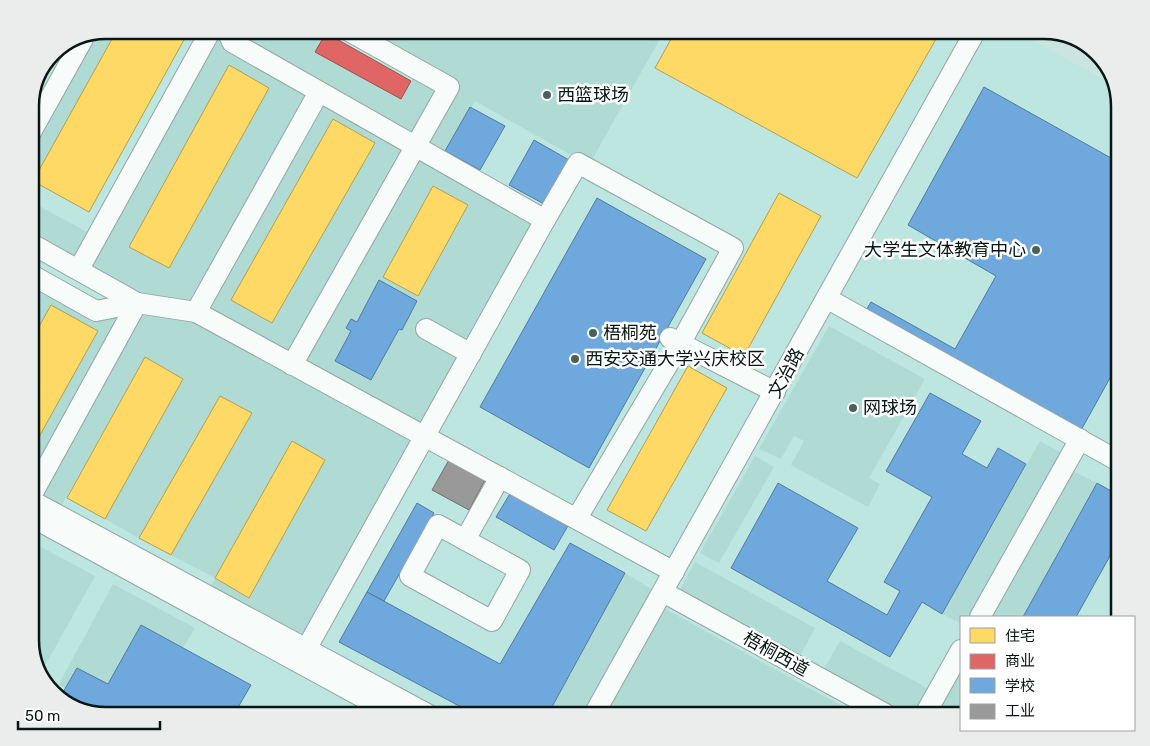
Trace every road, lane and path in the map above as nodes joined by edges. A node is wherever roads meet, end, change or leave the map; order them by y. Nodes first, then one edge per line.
1 (206, 39) edge
2 (231, 39) edge
3 (363, 39) edge
4 (971, 39) edge
5 (80, 44) edge
6 (319, 92) junction
7 (39, 118) edge
8 (415, 146) junction
9 (545, 220) junction
10 (39, 248) edge
11 (79, 269) junction
12 (39, 281) edge
13 (828, 299) junction
14 (137, 303) junction
15 (196, 312) junction
16 (426, 328) dead end
17 (674, 340) junction
18 (471, 354) junction
19 (292, 365) junction
20 (775, 392) junction
21 (426, 437) junction
22 (1080, 440) junction
23 (1111, 457) edge
24 (500, 477) junction
25 (39, 483) edge
26 (39, 504) edge
27 (577, 518) junction
28 (39, 521) edge
29 (465, 540) junction
30 (674, 572) junction
31 (663, 592) junction
32 (981, 616) edge
33 (960, 652) edge
34 (302, 655) junction
35 (383, 707) edge
36 (412, 707) edge
37 (598, 707) edge
38 (873, 707) edge
39 (929, 707) edge

1 - 11 street
2 - 6 street
3 - 8 street
4 - 13 street, 文治路
5 - 7 street
6 - 8 street
6 - 15 street
8 - 9 street
8 - 19 street
9 - 17 street
9 - 18 street
10 - 11 street
11 - 14 street
12 - 14 street
13 - 20 street, 文治路
13 - 22 street
14 - 15 street
14 - 25 street
15 - 19 street
16 - 18 street
17 - 20 street
17 - 27 street
18 - 21 street
19 - 21 street
20 - 30 street, 文治路
21 - 24 street
21 - 34 street
22 - 23 street
22 - 32 street
24 - 27 street
24 - 29 street
26 - 34 street
27 - 30 street
28 - 34 street
29 - 29 street
30 - 31 street, 文治路
31 - 37 street, 文治路
31 - 38 street, 梧桐西道
33 - 39 street
34 - 35 street
34 - 36 street

